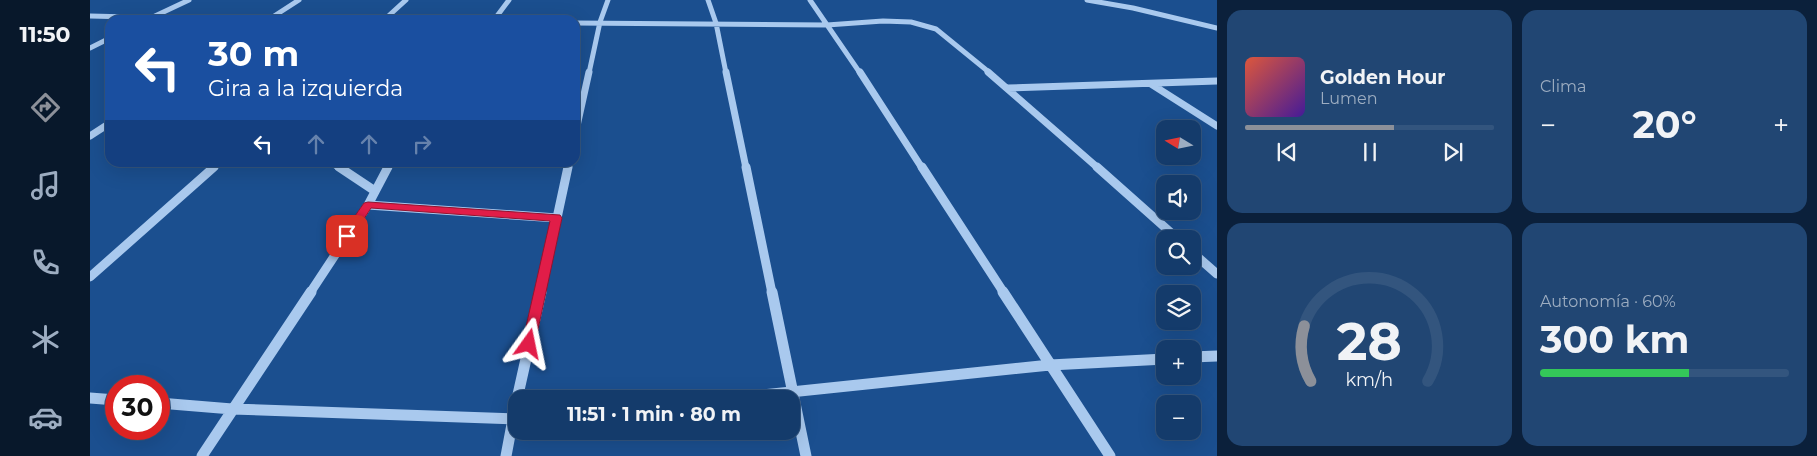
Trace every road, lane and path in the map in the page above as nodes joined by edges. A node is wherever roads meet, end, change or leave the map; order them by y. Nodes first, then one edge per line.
1 (189, 0) edge
2 (299, 0) edge
3 (406, 0) edge
4 (509, 0) edge
5 (608, 0) edge
6 (708, 0) edge
7 (810, 0) edge
8 (1087, 0) edge
9 (157, 15) edge
10 (276, 15) edge
11 (390, 15) edge
12 (498, 15) edge
13 (90, 16) edge
14 (105, 16) edge
15 (600, 22) junction
16 (580, 23) edge
17 (716, 23) junction
18 (828, 25) junction
19 (1217, 28) edge
20 (105, 40) edge
21 (90, 48) edge
22 (1217, 81) edge
23 (1151, 84) junction
24 (1008, 88) junction
25 (580, 112) edge
26 (105, 126) edge
27 (1217, 126) edge
28 (90, 129) edge
29 (100, 130) junction
30 (105, 130) edge
31 (90, 136) edge
32 (214, 167) edge
33 (339, 167) edge
34 (389, 167) edge
35 (568, 167) edge
36 (375, 191) junction
37 (368, 205) junction
38 (556, 218) junction
39 (1168, 230) edge
40 (1201, 260) edge
41 (1217, 274) edge
42 (90, 277) edge
43 (1217, 356) edge
44 (1201, 357) edge
45 (1156, 360) edge
46 (1050, 366) junction
47 (519, 390) edge
48 (792, 390) edge
49 (800, 391) edge
50 (90, 398) edge
51 (105, 399) edge
52 (170, 404) edge
53 (232, 409) junction
54 (508, 419) edge
55 (800, 429) edge
56 (509, 440) edge
57 (202, 456) edge
58 (506, 456) edge
59 (806, 456) edge
60 (1110, 456) edge

1 - 9 street
2 - 10 street
3 - 11 street
4 - 12 street
5 - 15 street
6 - 17 street
7 - 18 street
8 - 19 street
13 - 14 street
15 - 16 street
15 - 17 street
15 - 25 street
17 - 18 street
17 - 48 street
18 - 24 street
18 - 46 street
20 - 21 street
22 - 23 street
23 - 24 street
23 - 27 street
24 - 39 street
26 - 29 street
28 - 29 street
29 - 30 street
29 - 31 street
32 - 42 street
33 - 36 street
34 - 36 street
35 - 38 street
36 - 37 street
37 - 38 street
37 - 53 street
38 - 47 street
40 - 41 street
43 - 44 street
45 - 46 street
46 - 49 street
46 - 60 street
50 - 51 street
52 - 53 street
53 - 54 street
53 - 57 street
55 - 59 street
56 - 58 street

